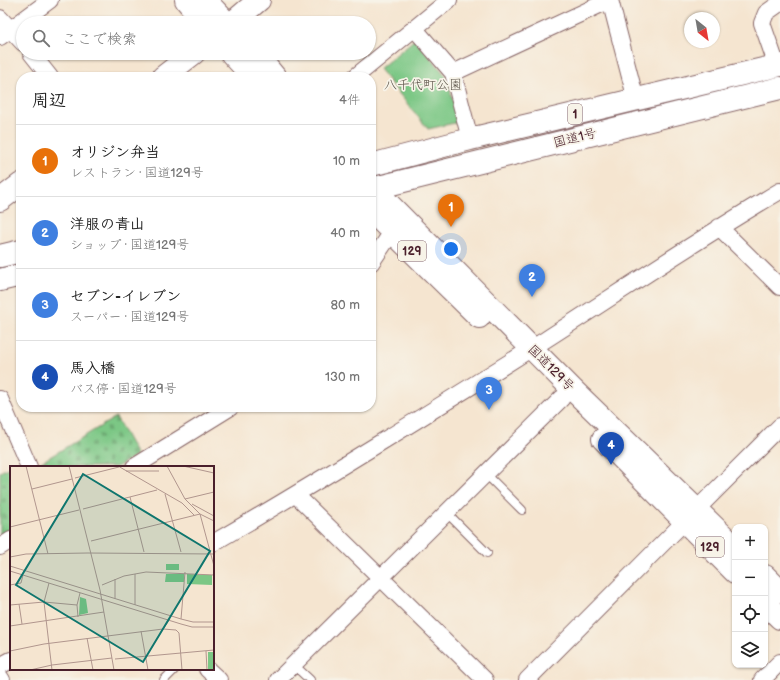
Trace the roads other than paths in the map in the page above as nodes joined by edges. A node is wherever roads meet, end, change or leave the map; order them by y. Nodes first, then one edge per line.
1 (50, 0) edge
2 (186, 0) edge
3 (205, 0) edge
4 (260, 0) edge
5 (449, 0) edge
6 (610, 0) edge
7 (780, 3) edge
8 (24, 16) edge
9 (199, 16) edge
10 (220, 16) edge
11 (241, 16) edge
12 (16, 21) edge
13 (4, 28) edge
14 (414, 28) junction
15 (16, 37) edge
16 (37, 60) edge
17 (185, 60) edge
18 (237, 60) edge
19 (261, 60) edge
20 (375, 60) edge
21 (376, 60) edge
22 (778, 66) edge
23 (46, 72) edge
24 (169, 72) edge
25 (248, 72) edge
26 (271, 72) edge
27 (361, 72) edge
28 (453, 73) junction
29 (780, 88) edge
30 (636, 100) junction
31 (470, 139) junction
32 (376, 164) edge
33 (376, 186) edge
34 (16, 188) edge
35 (376, 191) edge
36 (780, 191) edge
37 (0, 200) edge
38 (376, 216) edge
39 (719, 227) junction
40 (392, 232) junction
41 (16, 252) edge
42 (0, 256) edge
43 (376, 256) edge
44 (16, 276) edge
45 (0, 280) edge
46 (780, 287) edge
47 (526, 352) junction
48 (562, 398) junction
49 (0, 399) edge
50 (223, 412) edge
51 (780, 426) edge
52 (29, 466) edge
53 (136, 466) edge
54 (486, 474) junction
55 (296, 495) junction
56 (522, 510) dead end
57 (447, 513) junction
58 (691, 515) junction
59 (10, 541) edge
60 (214, 542) edge
61 (732, 544) edge
62 (0, 547) edge
63 (487, 553) dead end
64 (732, 568) edge
65 (382, 578) junction
66 (768, 579) edge
67 (780, 591) edge
68 (768, 606) edge
69 (780, 618) edge
70 (10, 661) edge
71 (780, 662) edge
72 (294, 665) junction
73 (0, 666) edge
74 (174, 670) edge
75 (208, 670) edge
76 (0, 677) edge
77 (2, 680) edge
78 (164, 680) edge
79 (219, 680) edge
80 (278, 680) edge
81 (310, 680) edge
82 (485, 680) edge
83 (527, 680) edge
84 (762, 680) edge

1 - 8 street
2 - 9 main road
3 - 10 main road
4 - 11 main road
5 - 14 street
6 - 28 street
6 - 30 street
7 - 22 street
12 - 13 street
13 - 15 street
14 - 21 street
14 - 28 street
16 - 23 street
17 - 24 main road
18 - 25 main road
19 - 26 main road
20 - 27 street
22 - 30 main road, 国道1号 / 1
28 - 31 street
29 - 33 main road, 国道1号 / 1
30 - 31 main road, 国道1号 / 1
31 - 32 main road, 国道1号 / 1
34 - 37 main road
35 - 47 main road, 国道129号 / 129
36 - 39 street
38 - 40 main road, 国道129号 / 129
39 - 46 street
39 - 47 street
40 - 43 street
40 - 47 main road, 国道129号 / 129
41 - 42 main road
44 - 45 main road
47 - 48 main road, 国道129号 / 129
47 - 55 street
47 - 58 main road, 国道129号 / 129
48 - 54 street
48 - 58 main road, 国道129号 / 129
49 - 52 street
50 - 53 street
51 - 58 street
54 - 56 lane
54 - 57 street
55 - 60 street
55 - 65 street
57 - 63 lane
57 - 65 street
58 - 61 main road, 国道129号 / 129
58 - 64 main road, 国道129号 / 129
58 - 83 street
59 - 62 street
65 - 72 street
65 - 82 street
66 - 67 main road
68 - 69 main road
70 - 73 street
71 - 84 street
72 - 80 street
72 - 81 lane
74 - 78 lane
75 - 79 street
76 - 77 street

